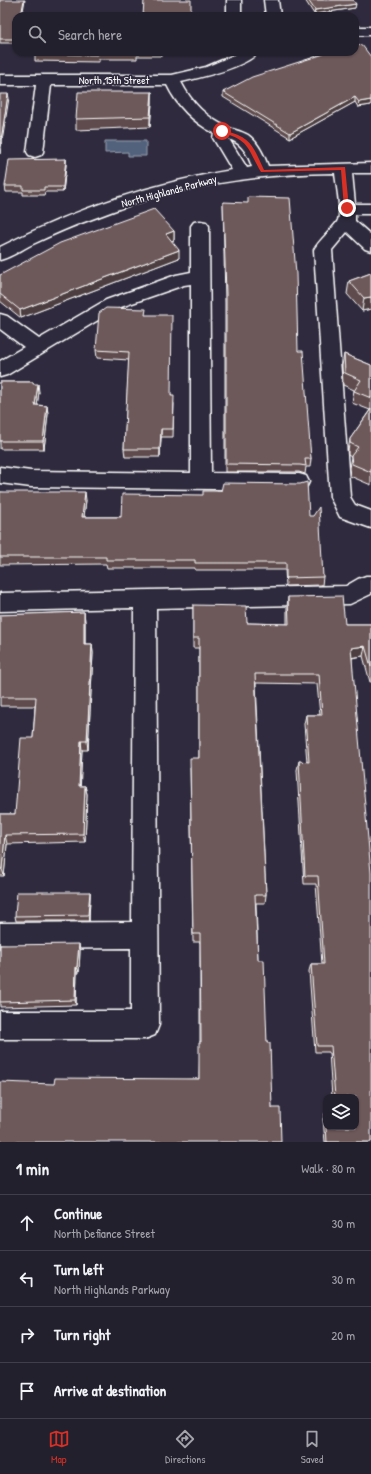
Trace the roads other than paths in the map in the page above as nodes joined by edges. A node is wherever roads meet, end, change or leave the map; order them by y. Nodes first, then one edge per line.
1 (271, 0) edge
2 (273, 12) edge
3 (359, 31) edge
4 (371, 31) edge
5 (243, 56) edge
6 (0, 80) edge
7 (44, 80) junction
8 (172, 80) junction
9 (222, 131) junction
10 (35, 152) dead end
11 (343, 168) junction
12 (371, 168) edge
13 (262, 171) junction
14 (242, 174) junction
15 (371, 209) edge
16 (346, 215) junction
17 (200, 226) dead end
18 (371, 245) edge
19 (0, 254) edge
20 (200, 276) junction
21 (0, 320) edge
22 (37, 347) junction
23 (0, 370) edge
24 (0, 475) edge
25 (201, 481) junction
26 (299, 482) edge
27 (371, 520) edge
28 (371, 585) edge
29 (146, 600) junction
30 (0, 602) edge
31 (146, 935) junction
32 (0, 936) edge
33 (0, 1025) edge

1 - 2 street
3 - 4 street
5 - 8 street, North 15th Street
6 - 7 street, North 15th Street
7 - 8 street, North 15th Street
7 - 10 street
8 - 9 street
9 - 13 street
9 - 14 street
11 - 12 street, North Highlands Parkway
11 - 13 street, North Highlands Parkway
11 - 16 street
13 - 14 street, North Highlands Parkway
14 - 19 street, North Highlands Parkway
15 - 16 street
16 - 18 street
16 - 27 street
17 - 20 street
20 - 22 street
20 - 25 street
21 - 22 street
22 - 23 street
24 - 25 street
25 - 26 street
28 - 29 street
29 - 30 street
29 - 31 street
31 - 32 street
31 - 33 street

